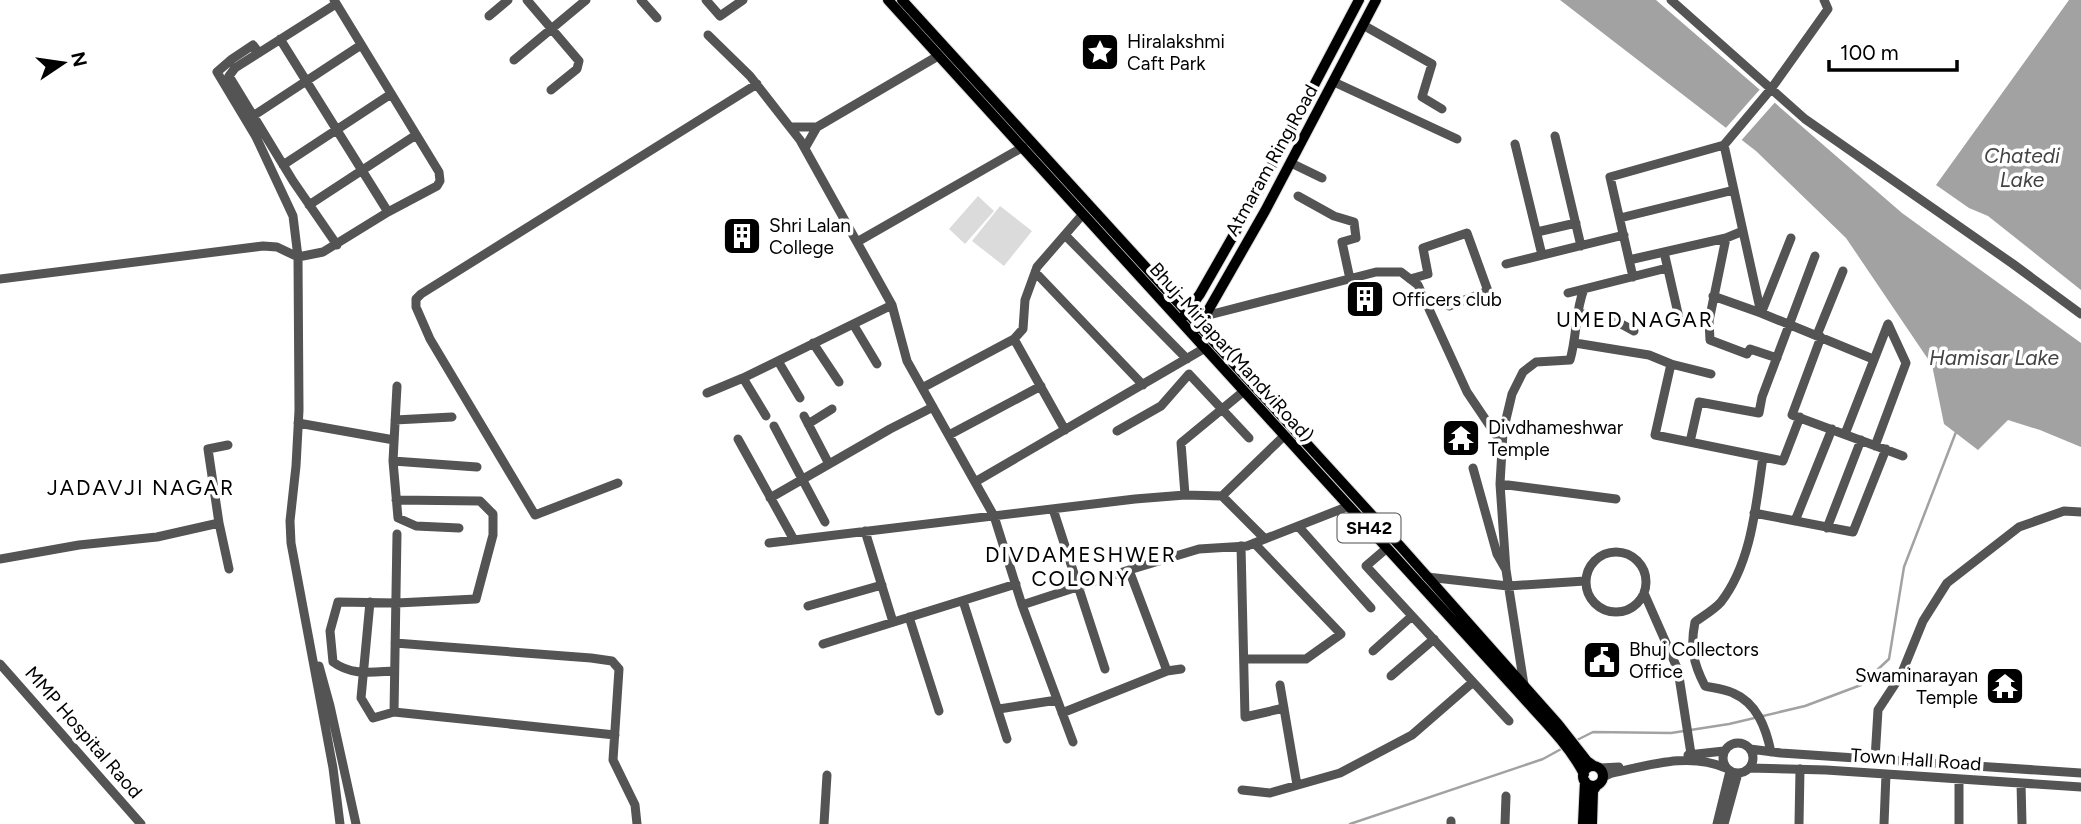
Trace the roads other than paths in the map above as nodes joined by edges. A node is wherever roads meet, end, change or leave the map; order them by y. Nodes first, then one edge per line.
1 (508, 0) edge
2 (527, 0) edge
3 (586, 0) edge
4 (641, 0) edge
5 (706, 0) edge
6 (743, 0) edge
7 (888, 0) edge
8 (902, 0) edge
9 (1359, 0) edge
10 (1376, 0) edge
11 (1671, 0) edge
12 (1824, 0) edge
13 (335, 2) edge
14 (489, 16) dead end
15 (657, 18) dead end
16 (1363, 25) junction
17 (551, 29) junction
18 (708, 35) dead end
19 (280, 39) junction
20 (361, 45) junction
21 (258, 53) junction
22 (938, 56) junction
23 (514, 60) dead end
24 (306, 81) junction
25 (1334, 82) junction
26 (757, 84) junction
27 (1771, 89) junction
28 (551, 90) dead end
29 (391, 94) junction
30 (1442, 109) dead end
31 (253, 116) junction
32 (790, 127) junction
33 (817, 127) junction
34 (337, 130) junction
35 (416, 135) junction
36 (1555, 136) dead end
37 (1457, 139) dead end
38 (1515, 144) dead end
39 (1724, 145) junction
40 (805, 148) junction
41 (1023, 148) junction
42 (1291, 163) junction
43 (283, 165) junction
44 (362, 170) junction
45 (1322, 177) dead end
46 (1734, 190) junction
47 (1298, 196) dead end
48 (309, 205) junction
49 (388, 212) junction
50 (1083, 214) junction
51 (1620, 218) junction
52 (1576, 223) junction
53 (1743, 231) junction
54 (1537, 232) junction
55 (1065, 235) junction
56 (1624, 235) junction
57 (1726, 238) junction
58 (1791, 238) dead end
59 (857, 242) junction
60 (337, 244) junction
61 (1581, 246) junction
62 (1664, 252) junction
63 (1542, 255) junction
64 (1815, 256) dead end
65 (298, 257) junction
66 (1629, 260) junction
67 (1506, 264) dead end
68 (1667, 268) junction
69 (1843, 271) dead end
70 (1035, 272) junction
71 (1633, 276) junction
72 (0, 279) edge
73 (1350, 279) junction
74 (1410, 279) junction
75 (1584, 289) junction
76 (1568, 293) dead end
77 (1713, 296) junction
78 (892, 304) junction
79 (1449, 306) dead end
80 (1578, 313) junction
81 (1761, 313) junction
82 (2081, 314) edge
83 (1184, 317) junction
84 (1679, 321) dead end
85 (853, 324) junction
86 (1789, 324) junction
87 (1199, 325) junction
88 (1633, 331) dead end
89 (1819, 336) junction
90 (1014, 340) junction
91 (813, 343) junction
92 (1575, 343) junction
93 (1205, 348) junction
94 (1777, 358) junction
95 (1187, 359) junction
96 (1873, 359) junction
97 (778, 361) junction
98 (877, 364) dead end
99 (1671, 364) junction
100 (1711, 374) dead end
101 (743, 378) junction
102 (839, 382) dead end
103 (1143, 385) junction
104 (397, 386) dead end
105 (1041, 386) junction
106 (922, 388) junction
107 (1244, 391) junction
108 (707, 393) dead end
109 (800, 398) dead end
110 (933, 407) junction
111 (832, 409) dead end
112 (1222, 409) junction
113 (766, 416) dead end
114 (452, 417) dead end
115 (1800, 417) junction
116 (395, 420) junction
117 (298, 423) junction
118 (774, 426) dead end
119 (1832, 429) junction
120 (1065, 430) junction
121 (1117, 431) dead end
122 (1845, 434) junction
123 (949, 435) junction
124 (1284, 436) junction
125 (1249, 438) dead end
126 (738, 439) dead end
127 (394, 440) junction
128 (1861, 440) junction
129 (1502, 441) junction
130 (1690, 442) junction
131 (228, 445) dead end
132 (1875, 446) junction
133 (1886, 449) junction
134 (1903, 456) dead end
135 (1763, 457) junction
136 (393, 461) junction
137 (829, 464) junction
138 (477, 467) dead end
139 (1473, 468) dead end
140 (803, 479) junction
141 (618, 482) dead end
142 (975, 482) junction
143 (1500, 484) junction
144 (1185, 495) junction
145 (1222, 496) junction
146 (771, 498) junction
147 (1616, 499) dead end
148 (396, 500) junction
149 (1349, 506) junction
150 (1053, 509) junction
151 (2081, 512) edge
152 (1754, 513) junction
153 (994, 516) junction
154 (1795, 521) junction
155 (825, 522) dead end
156 (219, 523) junction
157 (1298, 526) junction
158 (459, 528) dead end
159 (1827, 528) junction
160 (865, 531) junction
161 (397, 534) dead end
162 (1265, 539) junction
163 (794, 540) junction
164 (769, 543) dead end
165 (1255, 543) junction
166 (1241, 546) junction
167 (1387, 548) junction
168 (0, 559) edge
169 (229, 569) dead end
170 (1129, 570) junction
171 (1506, 570) junction
172 (1427, 577) junction
173 (1585, 581) junction
174 (1016, 584) junction
175 (882, 585) junction
176 (1078, 586) junction
177 (1508, 586) junction
178 (1644, 593) junction
179 (962, 601) junction
180 (370, 602) junction
181 (397, 603) junction
182 (1022, 605) junction
183 (808, 606) dead end
184 (1371, 608) dead end
185 (302, 609) junction
186 (1412, 616) junction
187 (909, 617) junction
188 (893, 622) junction
189 (1434, 639) junction
190 (396, 643) junction
191 (823, 644) dead end
192 (1373, 651) dead end
193 (1244, 659) junction
194 (0, 664) edge
195 (1105, 669) dead end
196 (1181, 669) dead end
197 (394, 671) junction
198 (1167, 671) junction
199 (363, 672) junction
200 (1391, 676) dead end
201 (1473, 682) junction
202 (1280, 685) dead end
203 (1524, 685) junction
204 (1057, 700) junction
205 (1284, 708) junction
206 (999, 709) junction
207 (939, 711) dead end
208 (394, 712) junction
209 (1062, 713) junction
210 (1509, 721) dead end
211 (1554, 726) junction
212 (615, 735) junction
213 (1007, 739) dead end
214 (1073, 742) dead end
215 (1750, 749) junction
216 (1724, 751) junction
217 (1770, 752) junction
218 (1691, 754) junction
219 (1875, 760) junction
220 (1749, 768) junction
221 (1800, 769) junction
222 (1731, 771) junction
223 (1591, 772) junction
224 (2081, 773) edge
225 (1886, 774) junction
226 (827, 775) dead end
227 (1959, 779) junction
228 (2021, 783) junction
229 (1297, 785) junction
230 (2081, 787) edge
231 (1242, 790) dead end
232 (1506, 796) dead end
233 (141, 824) edge
234 (340, 824) edge
235 (356, 824) edge
236 (636, 824) edge
237 (824, 824) edge
238 (1505, 824) edge
239 (1583, 824) edge
240 (1592, 824) edge
241 (1717, 824) edge
242 (1724, 824) edge
243 (1799, 824) edge
244 (1884, 824) edge
245 (1959, 824) edge
246 (2022, 824) edge

1 - 14 street
2 - 17 street
3 - 17 street
4 - 15 street
5 - 6 street
7 - 22 main road, Bhuj-Mirjapar(MandviRoad) / SH42
8 - 83 main road, Bhuj-Mirjapar(MandviRoad) / SH42
9 - 83 main road, Atmaram Ring Road
10 - 16 main road, Atmaram Ring Road
11 - 27 street
12 - 27 street
13 - 19 street
13 - 20 street
16 - 25 main road, Atmaram Ring Road
16 - 30 street
17 - 23 street
17 - 28 street
18 - 26 street
19 - 21 street
19 - 24 street
20 - 24 street
20 - 29 street
21 - 31 street
21 - 65 street
22 - 33 street
22 - 41 main road, Bhuj-Mirjapar(MandviRoad) / SH42
24 - 31 street
24 - 34 street
25 - 37 street
25 - 42 main road, Atmaram Ring Road
26 - 32 street
26 - 141 street
27 - 39 street
27 - 82 street
29 - 34 street
29 - 35 street
31 - 43 street
32 - 33 street
32 - 40 street
33 - 40 street
34 - 43 street
34 - 44 street
35 - 44 street
35 - 49 street
36 - 52 street
38 - 54 street
39 - 46 street
39 - 51 street
40 - 59 street
41 - 50 main road, Bhuj-Mirjapar(MandviRoad) / SH42
41 - 59 street
42 - 45 street
42 - 87 main road, Atmaram Ring Road
43 - 48 street
44 - 48 street
44 - 49 street
46 - 51 street
46 - 53 street
47 - 73 street
48 - 60 street
49 - 60 street
50 - 55 street
50 - 83 main road, Bhuj-Mirjapar(MandviRoad) / SH42
51 - 56 street
52 - 54 street
52 - 61 street
53 - 57 street
53 - 81 street
54 - 63 street
55 - 70 street
55 - 95 street
56 - 61 street
56 - 66 street
57 - 62 street
57 - 77 street
58 - 81 street
59 - 78 street
60 - 65 street
61 - 63 street
62 - 66 street
62 - 68 street
63 - 67 street
64 - 86 street
65 - 72 street
65 - 117 street
66 - 71 street
68 - 71 street
68 - 84 street
69 - 89 street
70 - 90 street
70 - 103 street
71 - 75 street
73 - 74 street
73 - 87 street
74 - 79 street
74 - 129 street
75 - 76 street
75 - 80 street
77 - 81 street
77 - 94 street
78 - 85 street
78 - 106 street
80 - 88 street
80 - 92 street
81 - 86 street
83 - 87 main road, Bhuj-Mirjapar(MandviRoad) / SH42
85 - 91 street
85 - 98 street
86 - 89 street
86 - 94 street
87 - 93 main road, Bhuj-Mirjapar(MandviRoad) / SH42
87 - 172 main road, Bhuj-Mirjapar(MandviRoad) / SH42
89 - 96 street
89 - 115 street
90 - 105 street
90 - 106 street
91 - 97 street
91 - 102 street
92 - 99 street
92 - 129 street
93 - 95 street
93 - 107 main road, Bhuj-Mirjapar(MandviRoad) / SH42
94 - 130 street
95 - 103 street
96 - 122 street
96 - 132 street
97 - 101 street
97 - 109 street
99 - 100 street
99 - 130 street
101 - 108 street
101 - 113 street
103 - 120 street
104 - 116 street
105 - 120 street
105 - 123 street
106 - 110 street
107 - 112 street
107 - 124 main road, Bhuj-Mirjapar(MandviRoad) / SH42
110 - 123 street
110 - 137 street
111 - 137 street
112 - 121 street
112 - 125 street
112 - 144 street
114 - 116 street
115 - 119 street
115 - 135 street
116 - 127 street
117 - 127 street
117 - 185 street
118 - 140 street
119 - 122 street
119 - 154 street
120 - 142 street
122 - 128 street
123 - 142 street
124 - 145 street
124 - 149 main road, Bhuj-Mirjapar(MandviRoad) / SH42
126 - 146 street
127 - 136 street
128 - 132 street
128 - 159 street
129 - 143 street
130 - 135 street
131 - 156 street
132 - 133 street
133 - 134 street
133 - 159 street
135 - 152 street
136 - 138 street
136 - 148 street
137 - 140 street
139 - 171 street
140 - 146 street
140 - 155 street
142 - 153 street
143 - 147 street
143 - 171 street
144 - 145 street
144 - 150 street
145 - 162 street
146 - 163 street
148 - 158 street
148 - 181 street
149 - 157 street
149 - 167 main road, Bhuj-Mirjapar(MandviRoad) / SH42
150 - 153 street
150 - 176 street
151 - 219 street
152 - 154 street
152 - 217 street
153 - 160 street
153 - 174 street
154 - 159 street
156 - 168 street
156 - 169 street
157 - 162 street
157 - 184 street
160 - 163 street
160 - 175 street
161 - 181 street
162 - 165 street
163 - 164 street
165 - 166 street
165 - 193 street
166 - 170 street
166 - 193 street
167 - 186 street
167 - 211 main road, Bhuj-Mirjapar(MandviRoad) / SH42
170 - 176 street
170 - 198 street
171 - 177 street
172 - 177 street
172 - 203 main road, Bhuj-Mirjapar(MandviRoad) / SH42
173 - 177 street
173 - 178 street
173 - 178 street
174 - 179 street
174 - 182 street
175 - 183 street
175 - 188 street
176 - 182 street
176 - 195 street
177 - 203 street
178 - 218 street
179 - 187 street
179 - 206 street
180 - 181 street
180 - 199 street
180 - 199 street
181 - 190 street
182 - 204 street
185 - 234 street
185 - 235 street
186 - 189 street
186 - 192 street
187 - 188 street
187 - 207 street
188 - 191 street
189 - 200 street
189 - 201 street
190 - 197 street
190 - 212 street
193 - 205 street
194 - 233 street, MMP Hospital Raod
196 - 198 street
197 - 199 street
197 - 208 street
198 - 209 street
199 - 208 street
201 - 210 street
201 - 229 street
202 - 205 street
203 - 211 main road, Bhuj-Mirjapar(MandviRoad) / SH42
204 - 206 street
204 - 209 street
205 - 229 street
206 - 213 street
208 - 212 street
209 - 214 street
211 - 223 main road, SH42
212 - 236 street
215 - 216 street
215 - 217 street
215 - 220 street
216 - 218 street
216 - 222 street
217 - 219 street
218 - 223 street
219 - 224 street
220 - 221 street, Town Hall Road
220 - 222 street
221 - 225 street, Town Hall Road
221 - 243 street
222 - 223 street
222 - 241 street
222 - 242 street
223 - 239 main road
223 - 240 main road
225 - 227 street, Town Hall Road
225 - 244 street
226 - 237 street
227 - 228 street, Town Hall Road
227 - 245 street
228 - 230 street, Town Hall Road
228 - 246 street
229 - 231 street
232 - 238 street

